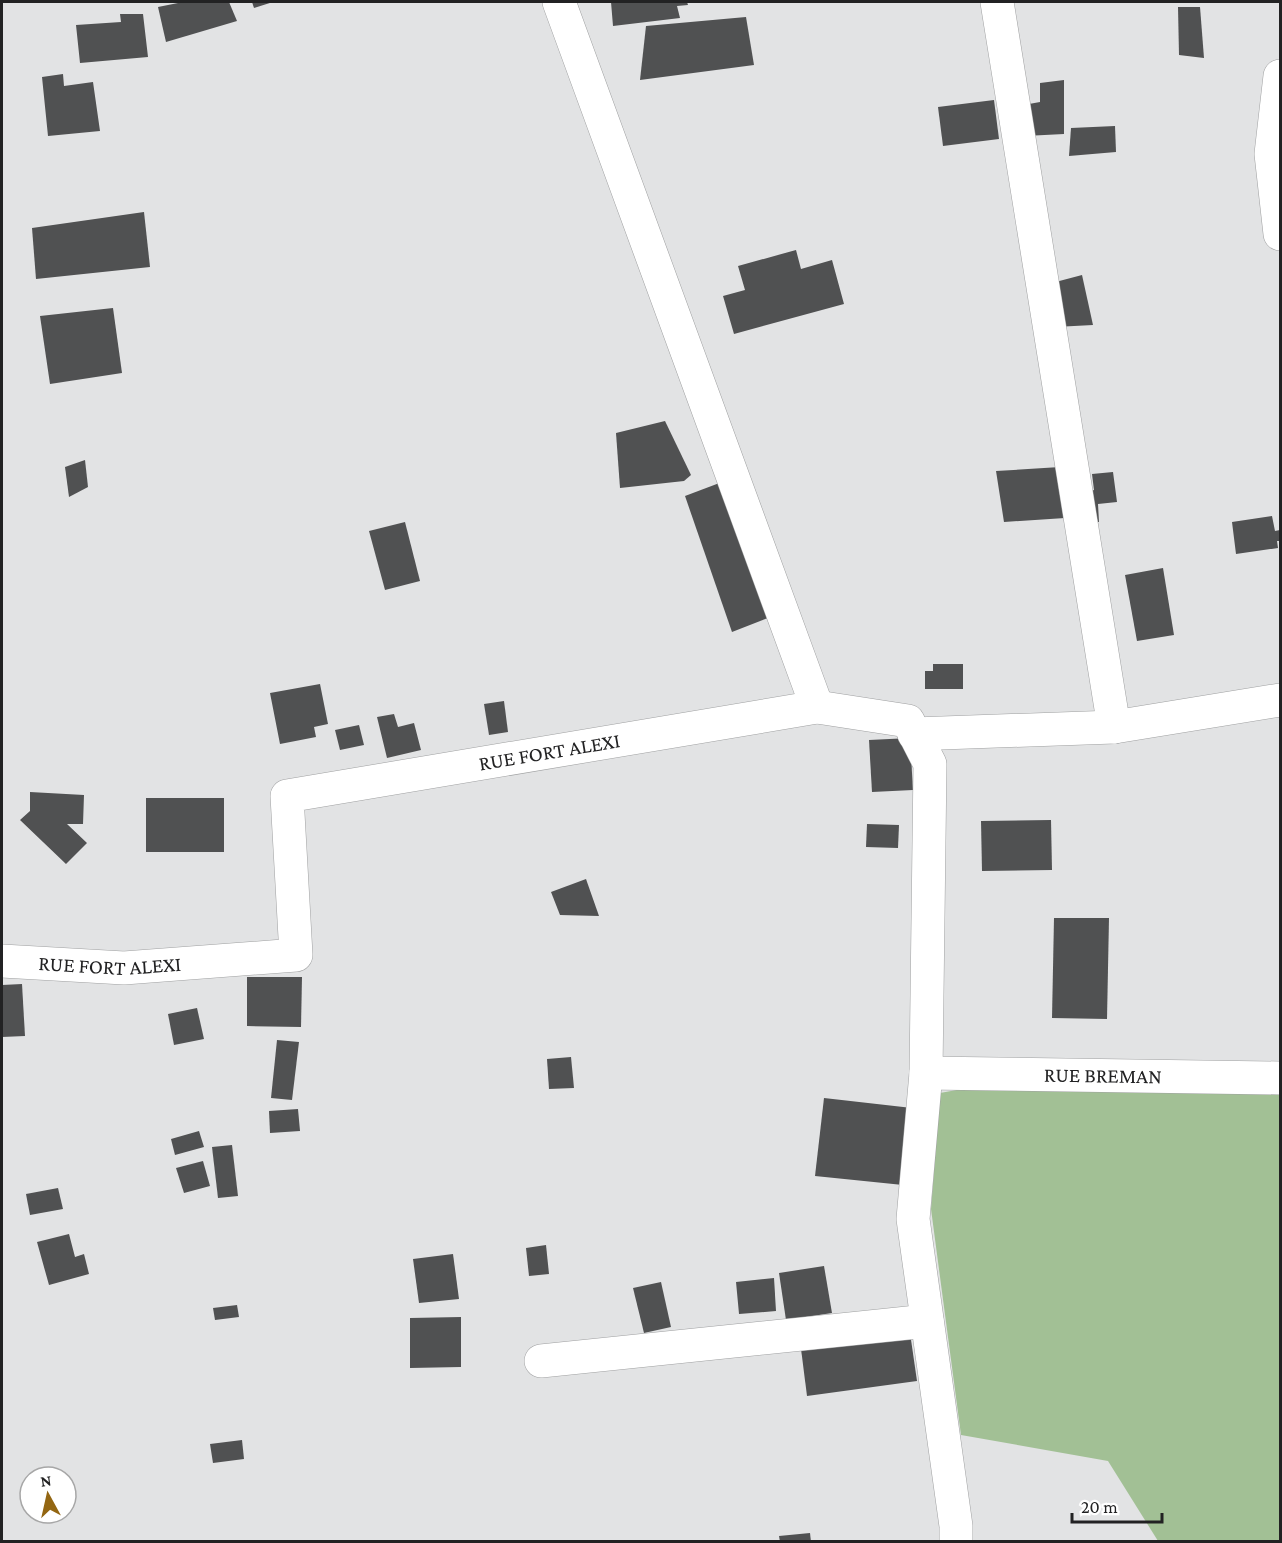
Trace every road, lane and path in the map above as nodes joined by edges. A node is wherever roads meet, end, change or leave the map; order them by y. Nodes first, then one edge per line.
1 (560, 2) edge
2 (997, 2) edge
3 (1281, 75) edge
4 (1276, 154) edge
5 (1281, 234) edge
6 (1281, 700) edge
7 (818, 707) junction
8 (1114, 728) junction
9 (914, 734) junction
10 (2, 961) edge
11 (926, 1073) junction
12 (1281, 1078) edge
13 (927, 1322) junction
14 (541, 1361) dead end
15 (956, 1542) edge

1 - 7 street
2 - 8 street
3 - 4 street
4 - 5 street
6 - 8 street
7 - 9 street, RUE FORT ALEXI
7 - 10 street, RUE FORT ALEXI
8 - 9 street
9 - 11 street, RUE FORT ALEXI
11 - 12 street, RUE BREMAN
11 - 13 street, RUE FORT ALEXI
13 - 14 street
13 - 15 street, RUE FORT ALEXI

